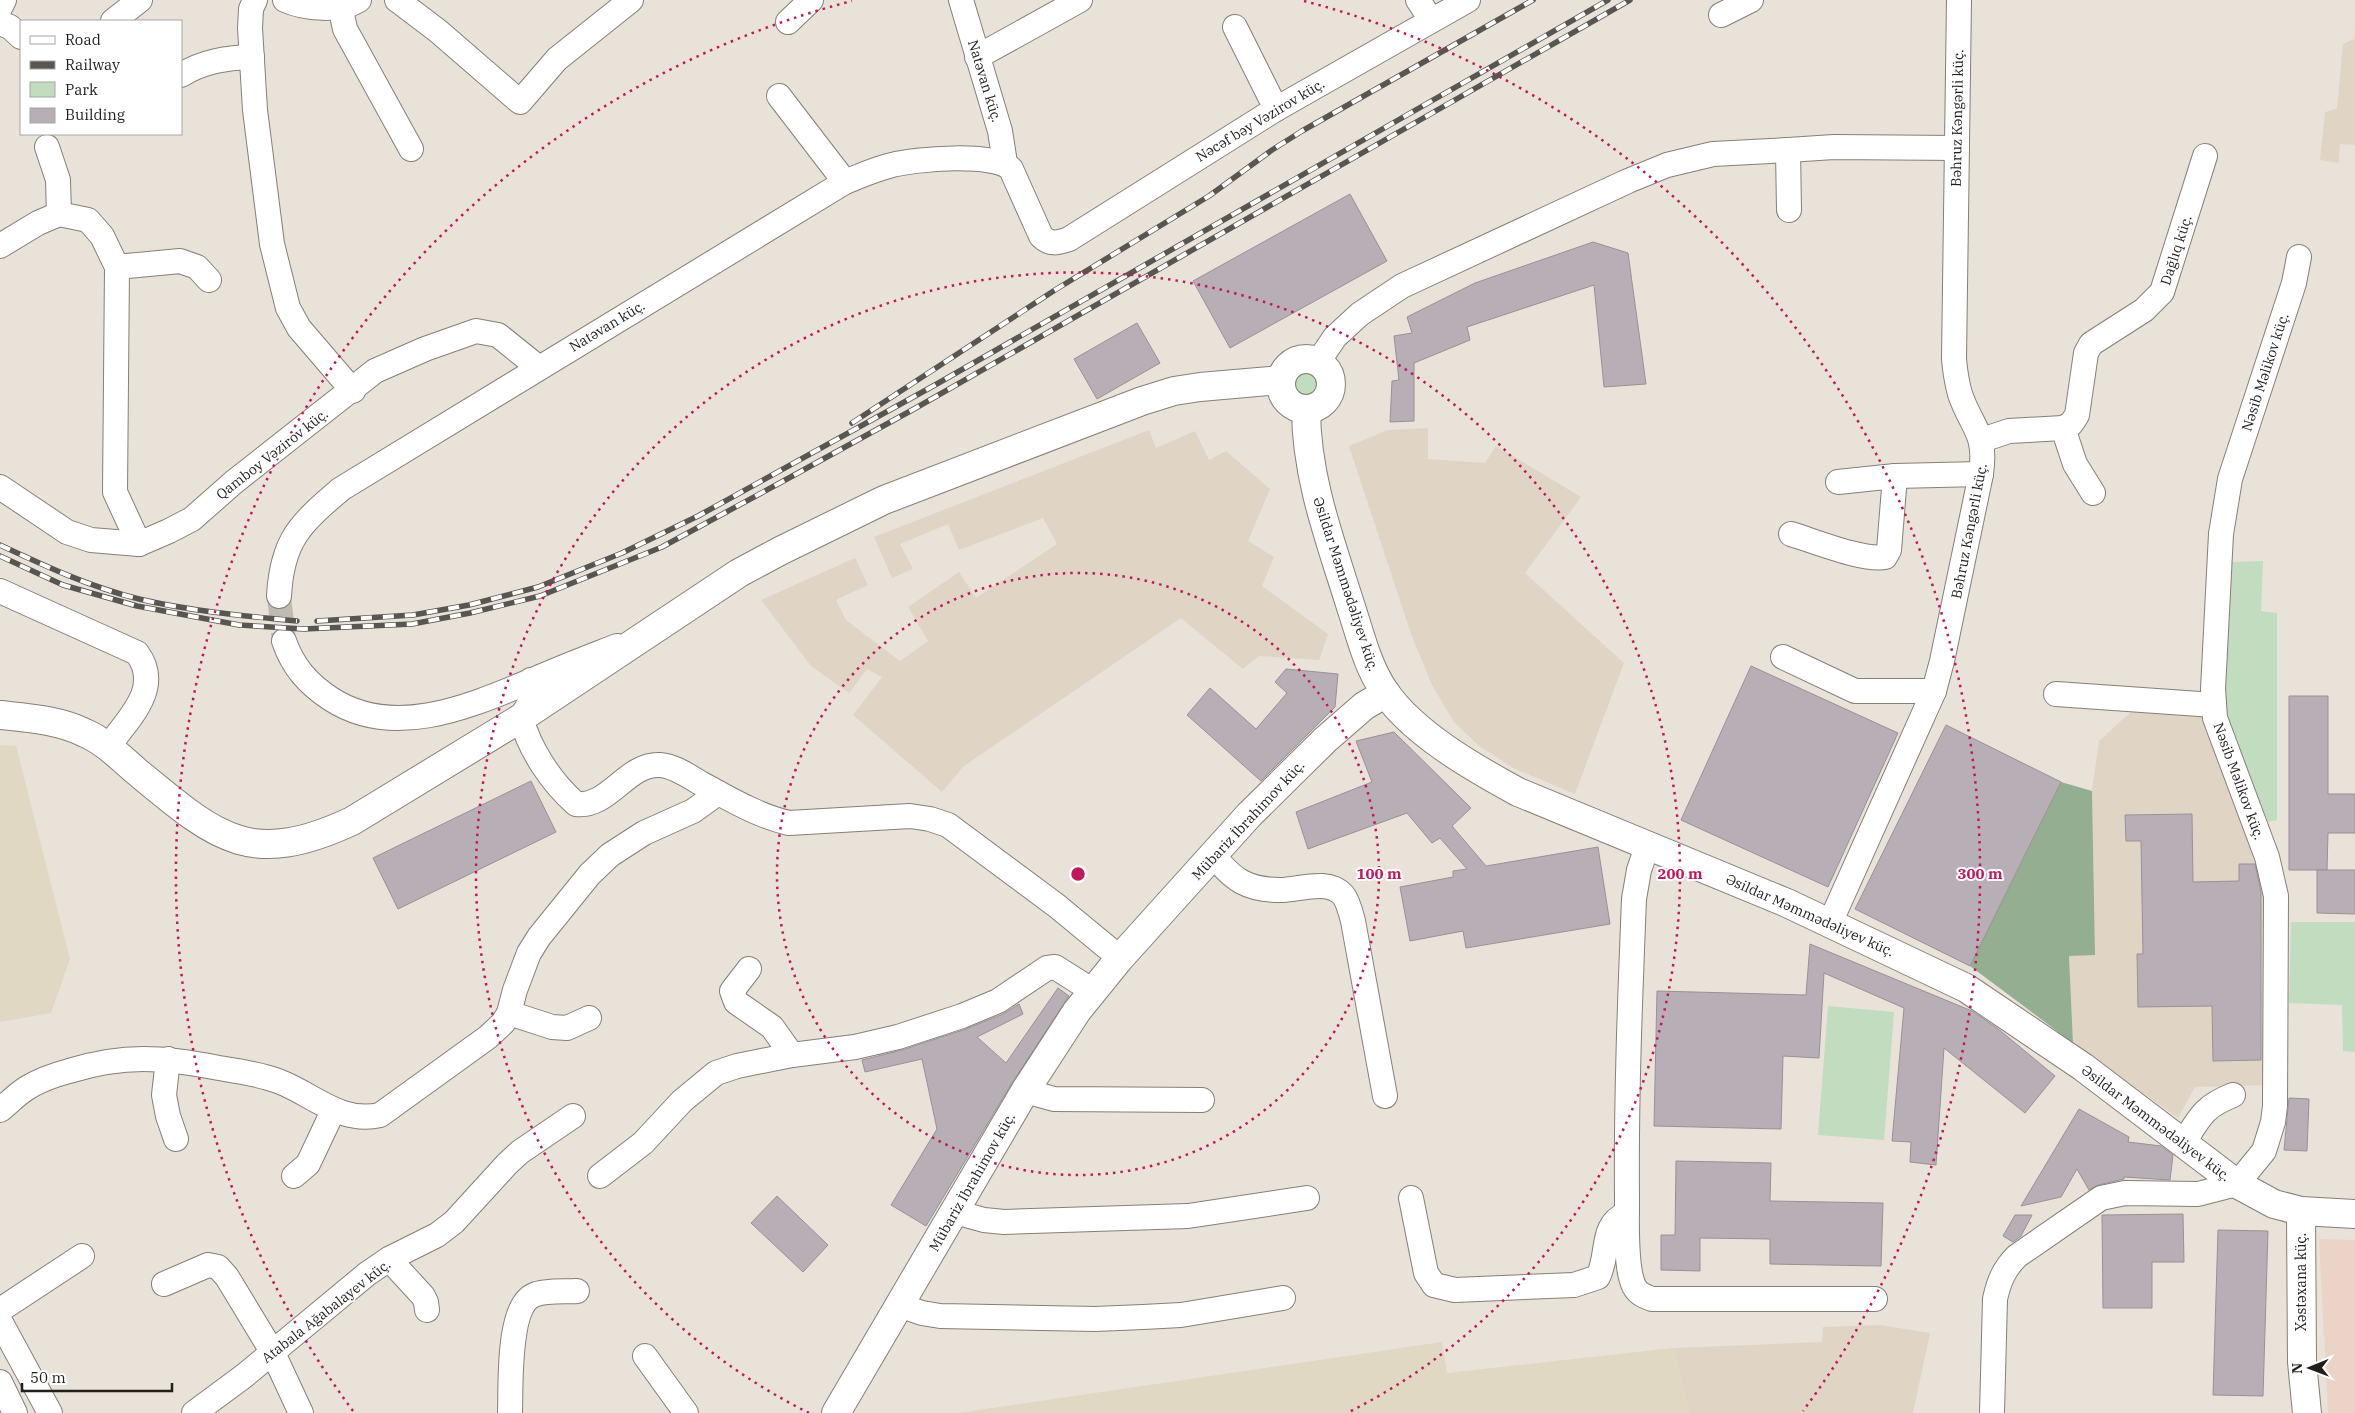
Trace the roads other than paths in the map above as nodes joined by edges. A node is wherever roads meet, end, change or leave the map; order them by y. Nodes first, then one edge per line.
1 (4, 0) edge
2 (140, 0) edge
3 (255, 0) edge
4 (286, 0) edge
5 (397, 0) edge
6 (631, 0) edge
7 (811, 0) edge
8 (961, 0) edge
9 (1080, 0) edge
10 (1418, 0) edge
11 (1468, 0) edge
12 (1751, 0) edge
13 (1959, 0) edge
14 (349, 3) edge
15 (0, 8) edge
16 (1721, 15) dead end
17 (115, 20) edge
18 (1431, 20) junction
19 (788, 22) dead end
20 (0, 23) edge
21 (1235, 27) dead end
22 (20, 36) edge
23 (252, 57) junction
24 (977, 57) junction
25 (182, 74) edge
26 (779, 96) dead end
27 (1276, 109) junction
28 (47, 147) dead end
29 (410, 148) dead end
30 (1957, 148) junction
31 (1788, 150) junction
32 (2205, 156) dead end
33 (1006, 163) junction
34 (845, 182) junction
35 (1789, 210) dead end
36 (59, 214) junction
37 (1053, 243) joint
38 (0, 246) edge
39 (2299, 257) dead end
40 (117, 267) junction
41 (209, 280) dead end
42 (1318, 362) junction
43 (539, 368) junction
44 (1281, 380) junction
45 (353, 391) junction
46 (1306, 409) junction
47 (2062, 428) junction
48 (1982, 440) junction
49 (1982, 474) junction
50 (1895, 476) junction
51 (1838, 482) dead end
52 (0, 487) edge
53 (2093, 493) dead end
54 (1791, 534) dead end
55 (139, 544) junction
56 (0, 591) edge
57 (279, 596) tunnel mouth
58 (644, 635) junction
59 (284, 641) tunnel mouth
60 (1783, 656) dead end
61 (531, 680) junction
62 (1934, 691) junction
63 (1386, 693) junction
64 (2056, 694) dead end
65 (2214, 705) junction
66 (0, 715) edge
67 (521, 718) junction
68 (107, 748) junction
69 (718, 792) junction
70 (1648, 844) junction
71 (1213, 856) junction
72 (1830, 923) junction
73 (1120, 958) junction
74 (749, 969) dead end
75 (1093, 991) junction
76 (509, 1013) junction
77 (589, 1018) dead end
78 (792, 1055) junction
79 (168, 1059) junction
80 (1025, 1091) junction
81 (2232, 1095) dead end
82 (1385, 1096) dead end
83 (1202, 1100) dead end
84 (0, 1110) edge
85 (334, 1111) junction
86 (573, 1116) dead end
87 (176, 1139) dead end
88 (2184, 1142) junction
89 (294, 1176) dead end
90 (600, 1176) dead end
91 (2237, 1184) junction
92 (1307, 1198) dead end
93 (1411, 1198) dead end
94 (2301, 1211) junction
95 (955, 1212) junction
96 (1627, 1213) junction
97 (2355, 1214) edge
98 (82, 1256) dead end
99 (389, 1259) junction
100 (164, 1284) dead end
101 (577, 1291) dead end
102 (1282, 1298) dead end
103 (1875, 1299) dead end
104 (899, 1305) junction
105 (0, 1310) edge
106 (427, 1310) dead end
107 (0, 1321) edge
108 (272, 1353) junction
109 (646, 1356) dead end
110 (0, 1382) edge
111 (15, 1413) edge
112 (50, 1413) edge
113 (194, 1413) edge
114 (301, 1413) edge
115 (510, 1413) edge
116 (686, 1413) edge
117 (836, 1413) edge
118 (1992, 1413) edge
119 (2307, 1413) edge

1 - 15 street
2 - 17 street
3 - 23 street
4 - 14 street
5 - 6 street
7 - 19 street
8 - 24 street, Natəvan küç.
9 - 24 street
10 - 18 street
11 - 18 street, Nəcəf bəy Vəzirov küç.
12 - 16 street
13 - 30 street, Bəhruz Kəngərli küç.
14 - 29 street
18 - 27 street, Nəcəf bəy Vəzirov küç.
20 - 22 street
21 - 27 street
23 - 25 street
23 - 45 street
24 - 33 street, Natəvan küç.
26 - 34 street
27 - 37 street, Nəcəf bəy Vəzirov küç.
28 - 36 street
30 - 31 street
30 - 48 street, Bəhruz Kəngərli küç.
31 - 35 street
31 - 42 street
32 - 47 street, Dağlıq küç.
33 - 34 street, Natəvan küç.
33 - 37 street, Natəvan küç.
34 - 43 street, Natəvan küç.
36 - 38 street
36 - 40 street
39 - 65 street, Nəsib Məlikov küç.
40 - 41 street
40 - 55 street
42 - 44 street
42 - 46 street
43 - 45 street, Qamboy Vəzirov küç.
43 - 57 street, Natəvan küç.
44 - 46 street
44 - 58 street
45 - 55 street, Qamboy Vəzirov küç.
46 - 63 street, Əsildar Məmmədəliyev küç.
47 - 48 street
47 - 53 street
48 - 49 street, Bəhruz Kəngərli küç.
49 - 50 street
49 - 62 street, Bəhruz Kəngərli küç.
50 - 51 street
50 - 54 street
52 - 55 street, Qamboy Vəzirov küç.
56 - 68 street
58 - 61 street
58 - 67 street
59 - 61 street
60 - 62 street
61 - 67 street
62 - 72 street, Bəhruz Kəngərli küç.
63 - 70 street, Əsildar Məmmədəliyev küç.
63 - 71 street, Mübariz İbrahimov küç.
64 - 65 street
65 - 91 street, Nəsib Məlikov küç.
66 - 68 street
67 - 68 street
67 - 69 street
69 - 73 street
69 - 76 street
70 - 72 street, Əsildar Məmmədəliyev küç.
70 - 96 street
71 - 73 street, Mübariz İbrahimov küç.
71 - 82 street
72 - 88 street, Əsildar Məmmədəliyev küç.
73 - 75 street, Mübariz İbrahimov küç.
74 - 78 street
75 - 78 street
75 - 80 street, Mübariz İbrahimov küç.
76 - 77 street
76 - 85 street
78 - 90 street
79 - 84 street
79 - 85 street
79 - 87 street
80 - 83 street
80 - 95 street, Mübariz İbrahimov küç.
81 - 88 street
85 - 89 street
86 - 99 street, Atabala Ağabalayev küç.
88 - 91 street, Əsildar Məmmədəliyev küç.
91 - 94 street, Əsildar Məmmədəliyev küç.
91 - 118 street
92 - 95 street
93 - 96 street
94 - 97 street, Əsildar Məmmədəliyev küç.
94 - 119 street, Xəstəxana küç.
95 - 104 street, Mübariz İbrahimov küç.
96 - 103 street
98 - 105 street
99 - 106 street
99 - 108 street, Atabala Ağabalayev küç.
100 - 108 street
101 - 115 street
102 - 104 street
104 - 117 street, Mübariz İbrahimov küç.
107 - 112 street
108 - 113 street, Atabala Ağabalayev küç.
108 - 114 street
109 - 116 street
110 - 111 street

